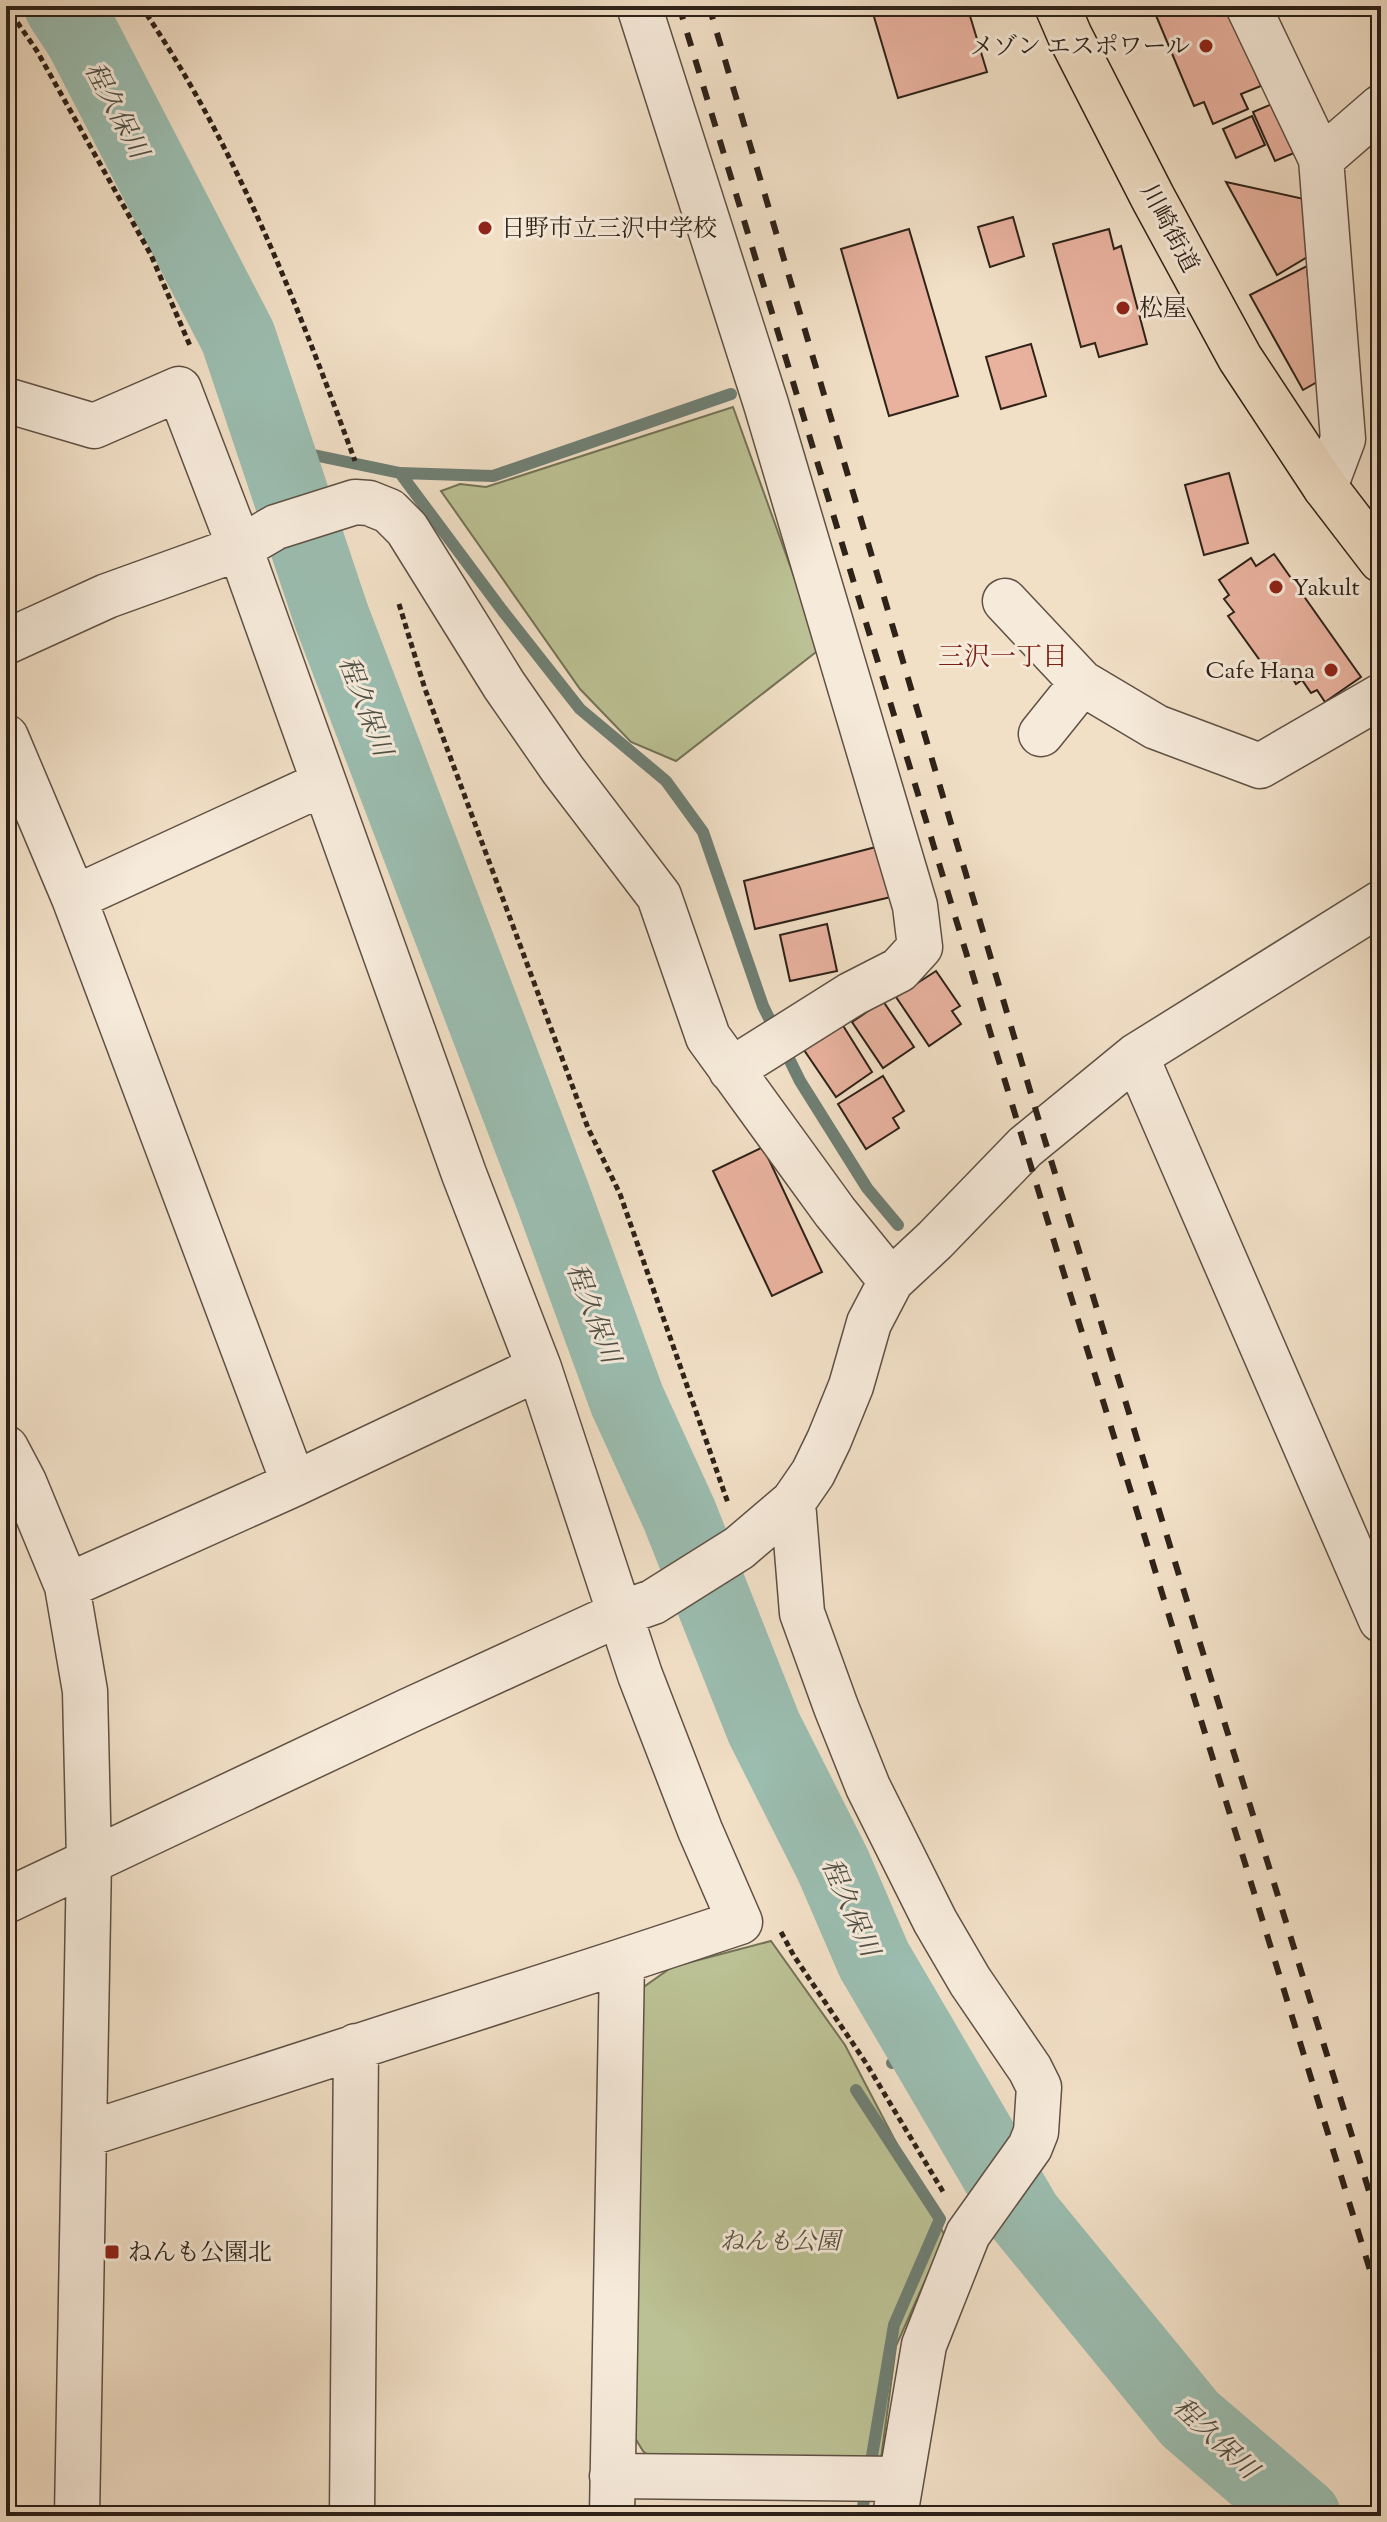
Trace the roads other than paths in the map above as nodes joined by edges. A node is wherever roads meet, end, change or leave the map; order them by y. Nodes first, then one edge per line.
1 (639, 6) edge
2 (1057, 6) edge
3 (1248, 6) edge
4 (1381, 107) edge
5 (1321, 159) junction
6 (6, 400) edge
7 (1325, 487) junction
8 (258, 538) junction
9 (1381, 560) edge
10 (1005, 601) dead end
11 (6, 642) edge
12 (1082, 683) junction
13 (1381, 696) edge
14 (1041, 734) dead end
15 (6, 737) edge
16 (324, 783) junction
17 (74, 898) junction
18 (1381, 903) edge
19 (1136, 1056) junction
20 (731, 1070) junction
21 (891, 1281) junction
22 (539, 1368) junction
23 (6, 1448) edge
24 (294, 1484) junction
25 (793, 1502) junction
26 (67, 1586) junction
27 (619, 1614) junction
28 (1381, 1620) edge
29 (89, 1860) junction
30 (6, 1901) edge
31 (622, 1961) junction
32 (356, 2046) junction
33 (84, 2135) junction
34 (612, 2496) edge
35 (898, 2497) edge
36 (77, 2516) edge
37 (352, 2516) edge

1 - 20 street
2 - 7 main road, 川崎街道
3 - 5 street
4 - 5 street
5 - 7 street
6 - 8 street
7 - 9 main road, 川崎街道
8 - 11 street
8 - 16 street
8 - 20 street
10 - 12 street
12 - 13 street
12 - 14 street
15 - 17 street
16 - 17 street
16 - 22 street
17 - 24 street
18 - 19 street
19 - 21 street
19 - 28 street
20 - 21 street
21 - 25 street
22 - 24 street
22 - 27 street
23 - 26 street
24 - 26 street
25 - 27 street
25 - 35 street
26 - 29 street
27 - 29 street
27 - 31 street
29 - 30 street
29 - 33 street
31 - 32 street
31 - 34 street
32 - 33 street
32 - 37 street
33 - 36 street
34 - 35 street

